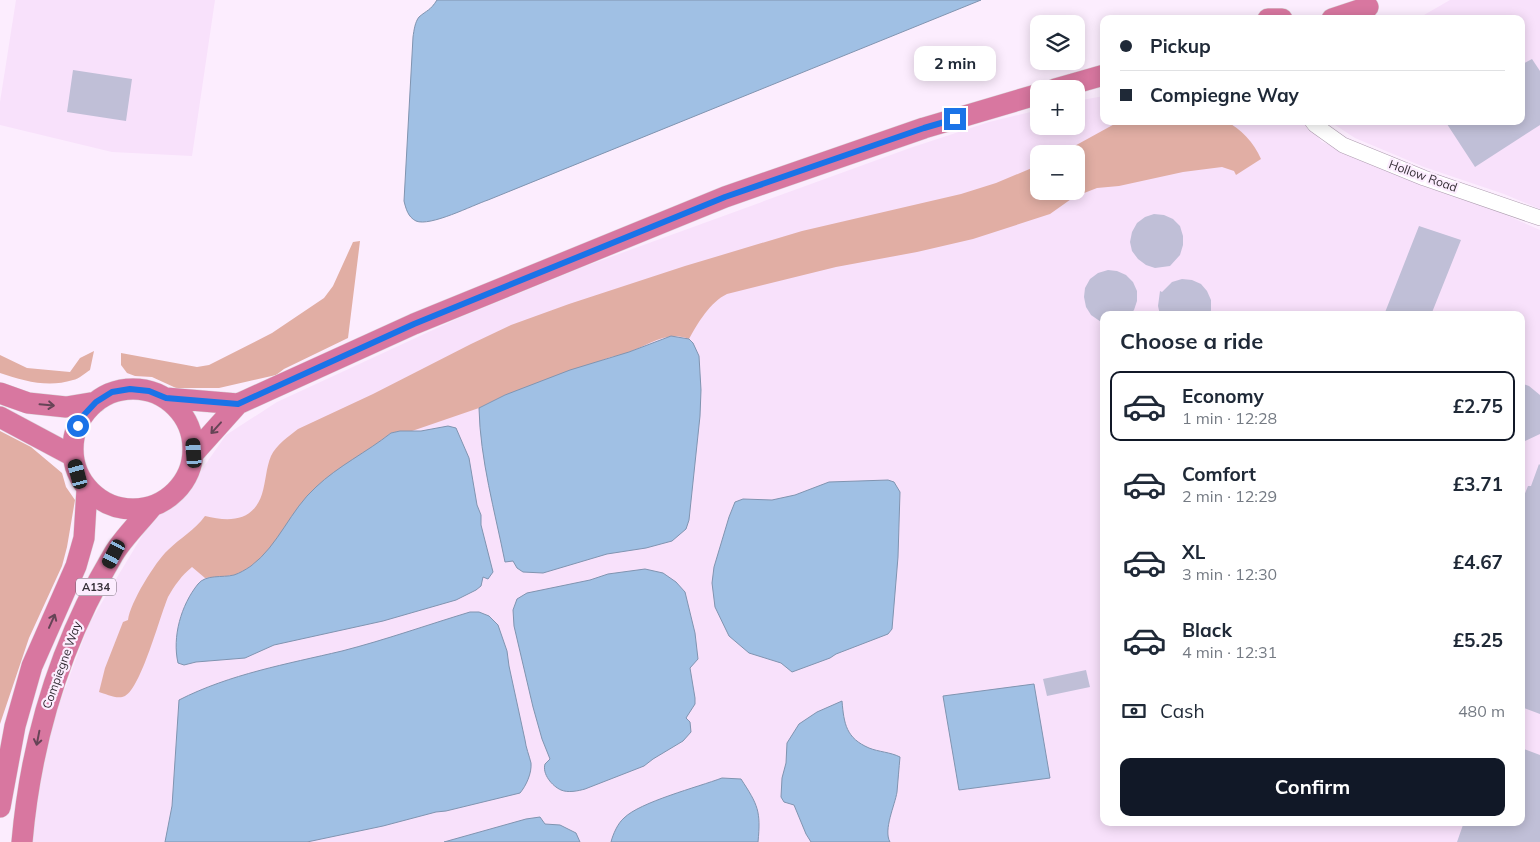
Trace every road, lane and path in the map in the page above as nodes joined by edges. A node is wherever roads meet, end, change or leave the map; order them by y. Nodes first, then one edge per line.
1 (1367, 9) edge
2 (1346, 15) edge
3 (1100, 77) edge
4 (1085, 81) edge
5 (1030, 97) edge
6 (1315, 125) edge
7 (1540, 218) edge
8 (0, 393) edge
9 (166, 398) junction
10 (96, 402) junction
11 (238, 404) junction
12 (0, 417) edge
13 (194, 453) junction
14 (73, 456) junction
15 (87, 489) junction
16 (151, 508) junction
17 (0, 807) edge
18 (22, 842) edge

1 - 2 highway
3 - 4 highway
5 - 11 highway
6 - 7 street, Hollow Road
8 -> 10 highway
9 - 10 highway
9 - 11 highway
9 - 13 highway
10 - 14 highway
11 -> 13 highway
12 - 14 highway
13 - 16 highway
14 - 15 highway
15 - 16 highway
17 -> 15 highway, Compiegne Way / A134
16 -> 18 highway, Compiegne Way / A134

